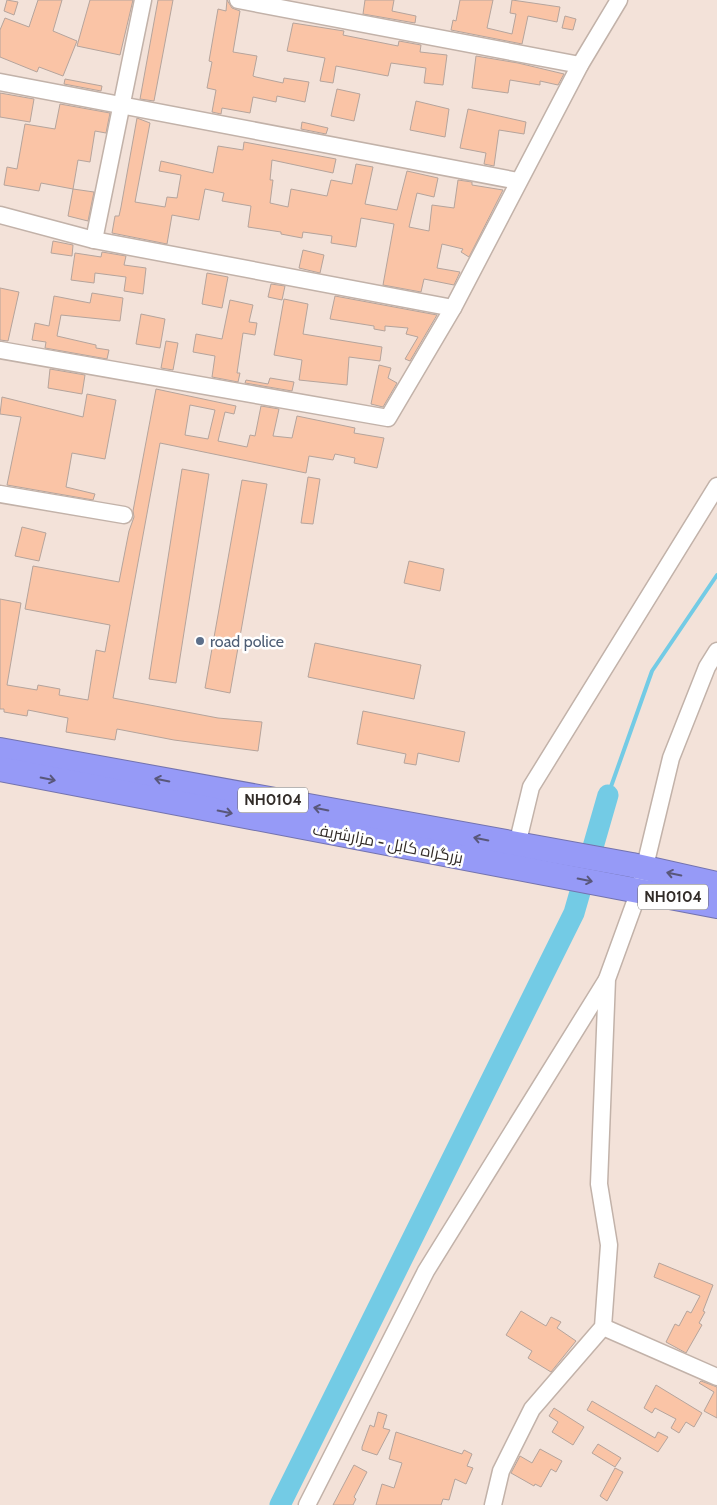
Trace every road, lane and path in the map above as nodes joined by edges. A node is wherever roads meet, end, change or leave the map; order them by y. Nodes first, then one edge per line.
1 (142, 0) edge
2 (238, 0) edge
3 (618, 0) edge
4 (580, 65) junction
5 (0, 82) edge
6 (122, 105) junction
7 (518, 181) junction
8 (0, 215) edge
9 (94, 240) junction
10 (453, 308) junction
11 (0, 350) edge
12 (717, 486) edge
13 (0, 494) edge
14 (124, 515) dead end
15 (717, 651) edge
16 (0, 750) edge
17 (0, 770) edge
18 (517, 846) junction
19 (544, 861) junction
20 (638, 867) junction
21 (717, 884) edge
22 (634, 890) junction
23 (717, 906) edge
24 (607, 979) junction
25 (603, 1327) junction
26 (717, 1377) edge
27 (307, 1505) edge
28 (493, 1505) edge

1 - 6 street
2 - 4 street
3 - 4 street
4 - 7 street
5 - 6 street
6 - 7 street
6 - 9 street
7 - 10 street
8 - 9 street
9 - 10 street
10 - 11 street
12 - 18 street
13 - 14 street
15 - 20 street
18 -> 16 highway, بزرگراه کابل - مزارشریف / NH0104
17 -> 19 highway, بزرگراه کابل - مزارشریف / NH0104
18 - 19 highway, بزرگراه کابل - مزارشریف / NH0104
19 - 20 highway, بزرگراه کابل - مزارشریف / NH0104
19 -> 22 highway, بزرگراه کابل - مزارشریف / NH0104
21 -> 20 highway, بزرگراه کابل - مزارشریف / NH0104
20 - 22 street
22 - 23 highway, بزرگراه کابل - مزارشریف / NH0104
22 - 24 street
24 - 25 street
24 - 27 street
25 - 26 street
25 - 28 street

